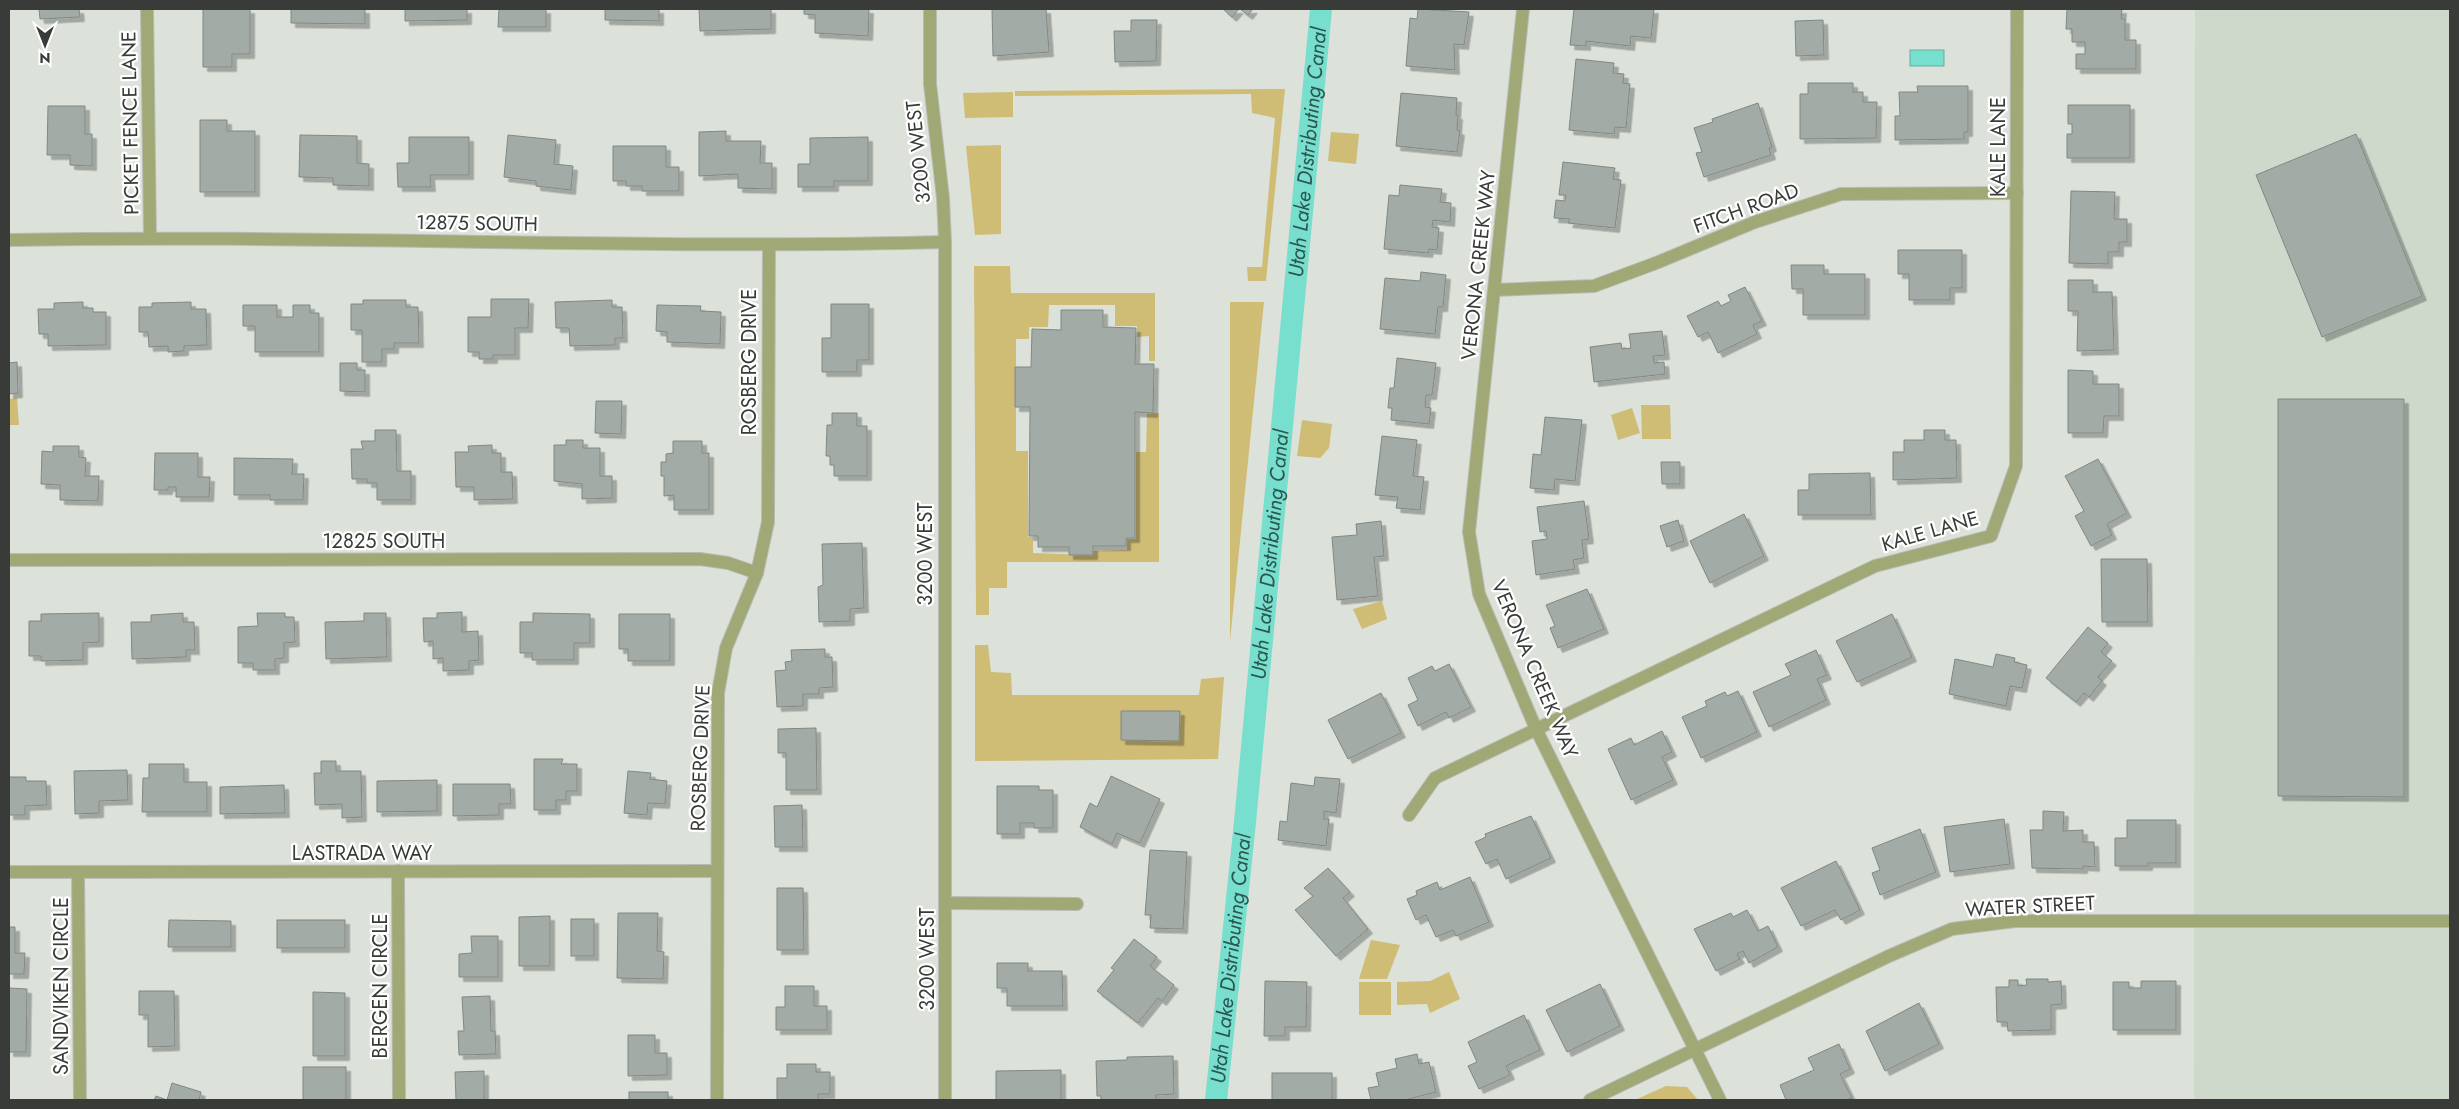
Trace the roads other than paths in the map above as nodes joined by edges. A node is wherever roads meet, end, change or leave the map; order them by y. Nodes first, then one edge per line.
1 (147, 9) edge
2 (930, 9) edge
3 (1523, 9) edge
4 (2016, 9) edge
5 (2017, 193) junction
6 (150, 237) junction
7 (9, 240) edge
8 (945, 242) junction
9 (769, 245) junction
10 (1494, 290) junction
11 (9, 560) edge
12 (757, 573) junction
13 (1536, 730) junction
14 (1409, 815) dead end
15 (398, 871) junction
16 (716, 871) junction
17 (9, 872) edge
18 (78, 872) junction
19 (946, 903) junction
20 (1078, 904) dead end
21 (2450, 921) edge
22 (1695, 1050) junction
23 (80, 1100) edge
24 (399, 1100) edge
25 (717, 1100) edge
26 (945, 1100) edge
27 (1590, 1100) edge
28 (1720, 1100) edge

1 - 6 street, PICKET FENCE LANE
2 - 8 street, 3200 WEST
3 - 10 street, VERONA CREEK WAY
4 - 5 street, KALE LANE
5 - 10 street, FITCH ROAD
5 - 13 street, KALE LANE
6 - 7 street, 12875 SOUTH
6 - 9 street, 12875 SOUTH
8 - 9 street, 12875 SOUTH
8 - 19 street, 3200 WEST
9 - 12 street, ROSBERG DRIVE
10 - 13 street, VERONA CREEK WAY
11 - 12 street, 12825 SOUTH
12 - 16 street, ROSBERG DRIVE
13 - 14 street
13 - 22 street, VERONA CREEK WAY
15 - 16 street, LASTRADA WAY
15 - 18 street, LASTRADA WAY
15 - 24 street, BERGEN CIRCLE
16 - 25 street, ROSBERG DRIVE
17 - 18 street, LASTRADA WAY
18 - 23 street, SANDVIKEN CIRCLE
19 - 20 street
19 - 26 street, 3200 WEST
21 - 22 street, WATER STREET
22 - 27 street, WATER STREET
22 - 28 street, VERONA CREEK WAY

